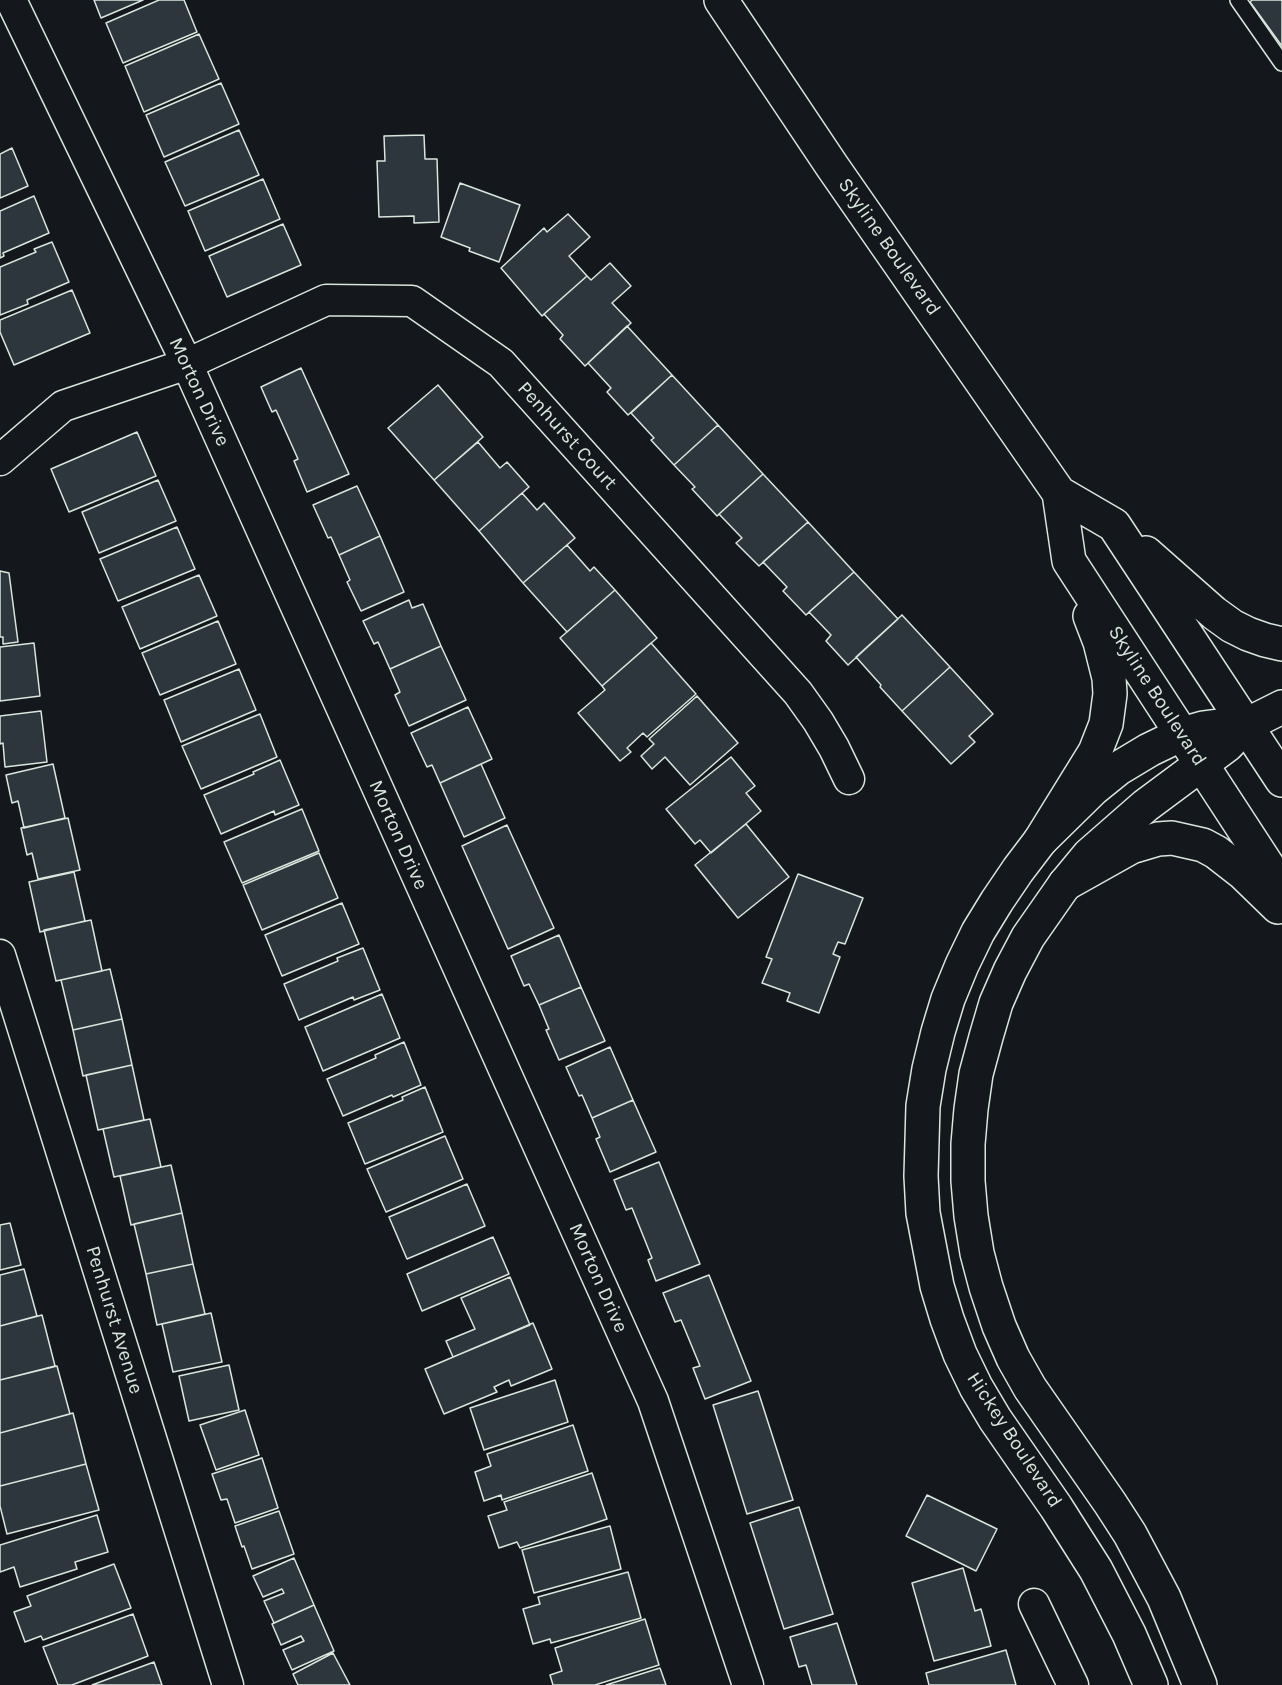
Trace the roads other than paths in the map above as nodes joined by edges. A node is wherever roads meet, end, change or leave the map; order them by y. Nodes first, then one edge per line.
1 (11, 0) edge
2 (721, 0) edge
3 (1238, 0) edge
4 (1282, 63) edge
5 (187, 364) junction
6 (0, 460) edge
7 (1059, 493) junction
8 (1114, 525) junction
9 (1069, 561) junction
10 (1282, 644) edge
11 (1282, 708) edge
12 (1246, 725) junction
13 (1182, 734) junction
14 (1202, 765) junction
15 (849, 779) dead end
16 (1282, 780) edge
17 (1040, 841) junction
18 (1065, 884) junction
19 (1282, 888) edge
20 (1282, 910) edge
21 (0, 955) edge
22 (1034, 1604) dead end
23 (228, 1685) edge
24 (748, 1685) edge
25 (1073, 1685) edge
26 (1151, 1685) edge
27 (1200, 1685) edge

1 - 5 street, Morton Drive
2 - 7 main road, Skyline Boulevard
3 - 4 lane
5 - 6 street
5 - 15 street, Penhurst Court
5 - 24 street, Morton Drive
7 - 8 main road, Skyline Boulevard
7 - 9 main road, Skyline Boulevard
8 - 10 main road
8 - 12 main road, Skyline Boulevard
9 - 13 main road, Skyline Boulevard
9 - 17 main road
11 - 12 main road, Hickey Boulevard
12 - 13 main road, Hickey Boulevard
12 - 14 main road, Hickey Boulevard
12 - 16 main road, Skyline Boulevard
13 - 14 main road, Skyline Boulevard
13 - 17 main road, Hickey Boulevard
14 - 18 main road, Hickey Boulevard
14 - 19 main road, Skyline Boulevard
17 - 26 main road, Hickey Boulevard
18 - 20 main road
18 - 27 main road, Hickey Boulevard
21 - 23 street, Penhurst Avenue
22 - 25 street

